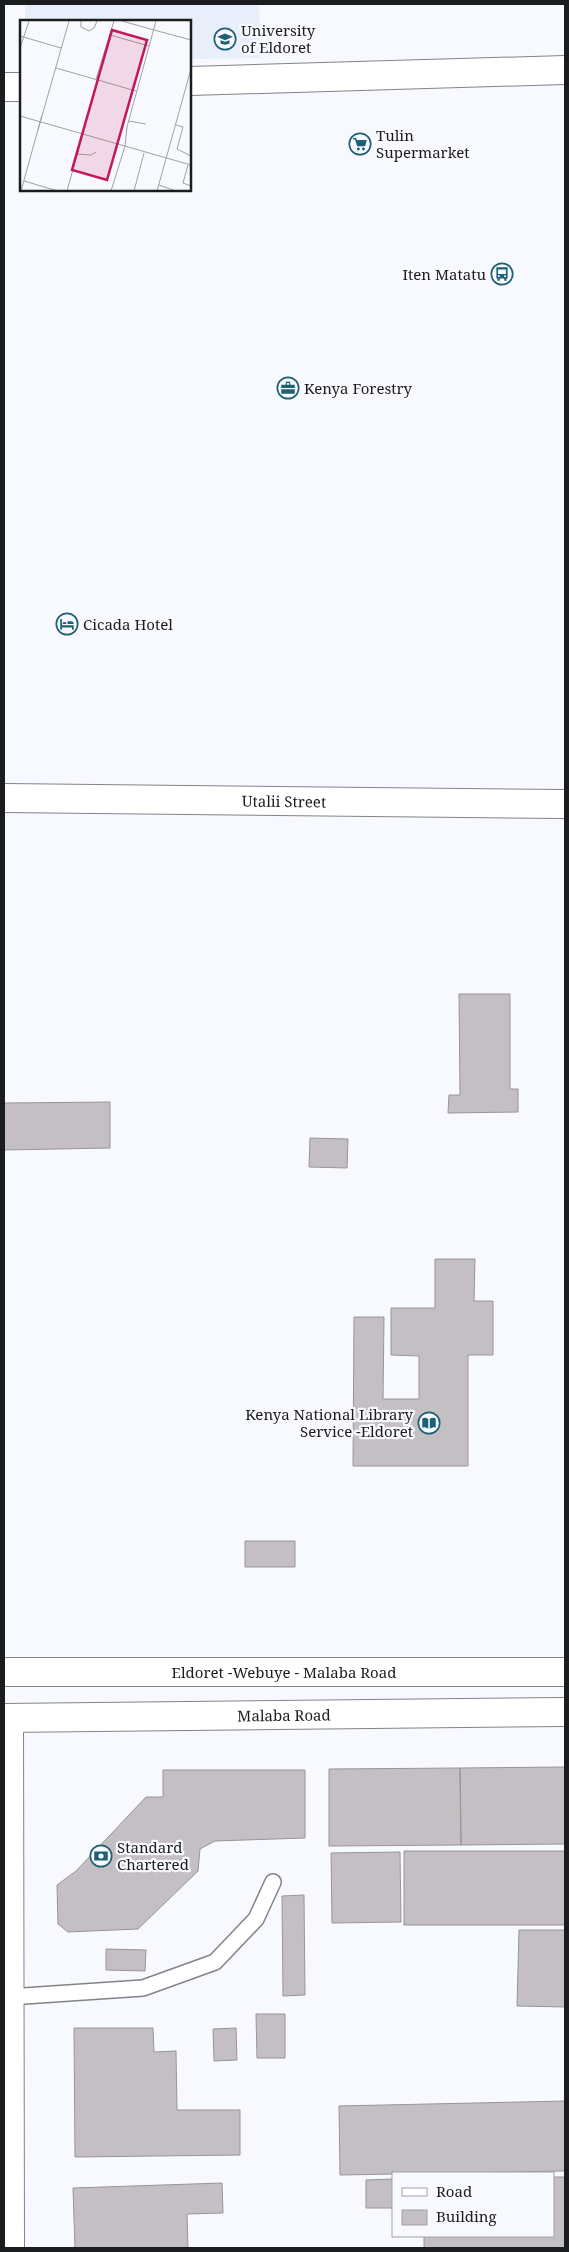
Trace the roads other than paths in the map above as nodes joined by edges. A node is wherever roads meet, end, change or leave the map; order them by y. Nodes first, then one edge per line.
1 (565, 70) edge
2 (191, 81) edge
3 (4, 87) edge
4 (20, 87) edge
5 (4, 798) edge
6 (565, 804) edge
7 (4, 1672) edge
8 (565, 1672) edge
9 (565, 1712) edge
10 (6, 1718) edge
11 (273, 1882) dead end
12 (9, 1997) junction
13 (10, 2248) edge

1 - 2 main road
3 - 4 main road
5 - 6 main road, Utalii Street
7 - 8 main road, Eldoret -Webuye - Malaba Road
9 - 10 main road, Malaba Road
10 - 12 main road
11 - 12 lane
12 - 13 main road

